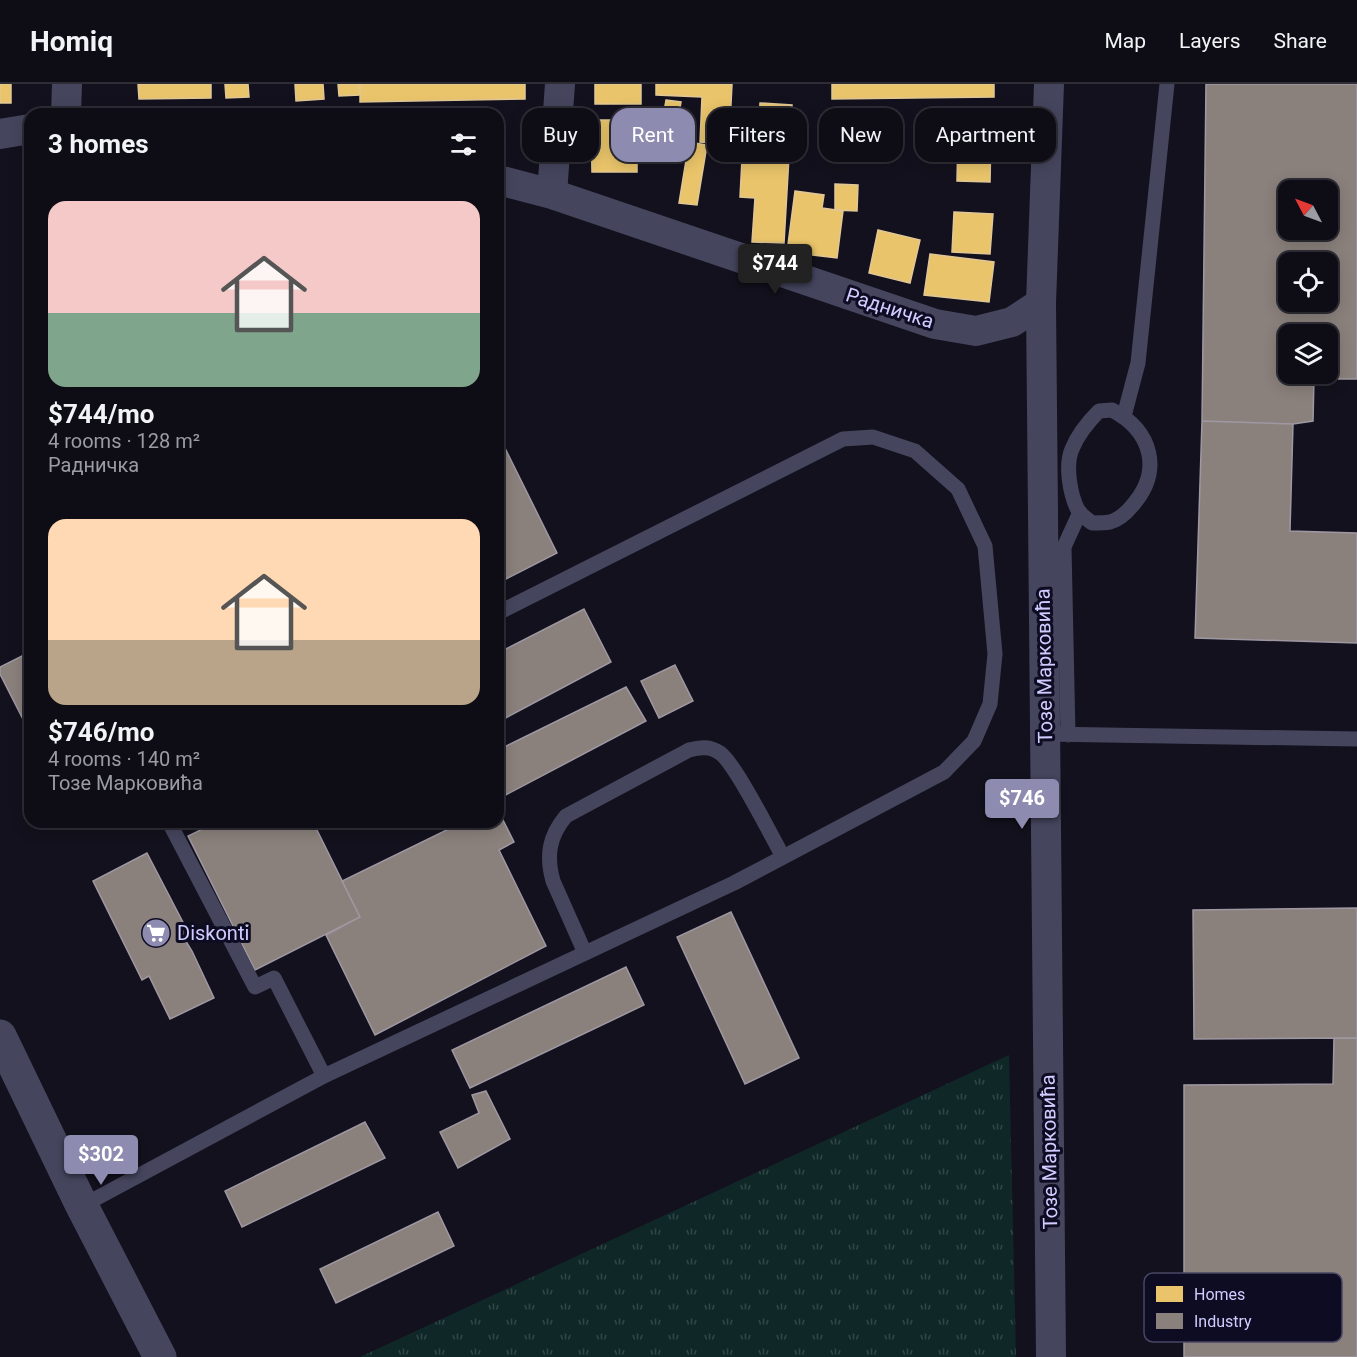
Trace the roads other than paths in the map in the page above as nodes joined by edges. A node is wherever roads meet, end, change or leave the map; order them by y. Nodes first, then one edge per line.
1 (67, 84) edge
2 (560, 84) edge
3 (1049, 84) edge
4 (1167, 84) edge
5 (66, 108) edge
6 (24, 130) edge
7 (0, 134) edge
8 (504, 182) edge
9 (552, 194) junction
10 (1041, 303) junction
11 (1124, 416) junction
12 (1080, 513) junction
13 (504, 610) edge
14 (1056, 734) junction
15 (1357, 739) edge
16 (172, 828) edge
17 (783, 857) junction
18 (585, 953) junction
19 (0, 1036) edge
20 (324, 1076) junction
21 (82, 1206) junction
22 (160, 1357) edge
23 (1051, 1357) edge

1 - 5 street
2 - 9 street
3 - 10 street, Тозе Марковића
4 - 11 lane
6 - 7 street
8 - 9 street, Радничка
9 - 10 street, Радничка
10 - 14 street, Тозе Марковића
11 - 12 lane
11 - 12 lane
12 - 14 lane
13 - 17 lane
14 - 15 lane
14 - 23 street, Тозе Марковића
16 - 20 lane
17 - 18 lane
17 - 18 lane
18 - 20 lane
19 - 21 street
20 - 21 lane
21 - 22 street

